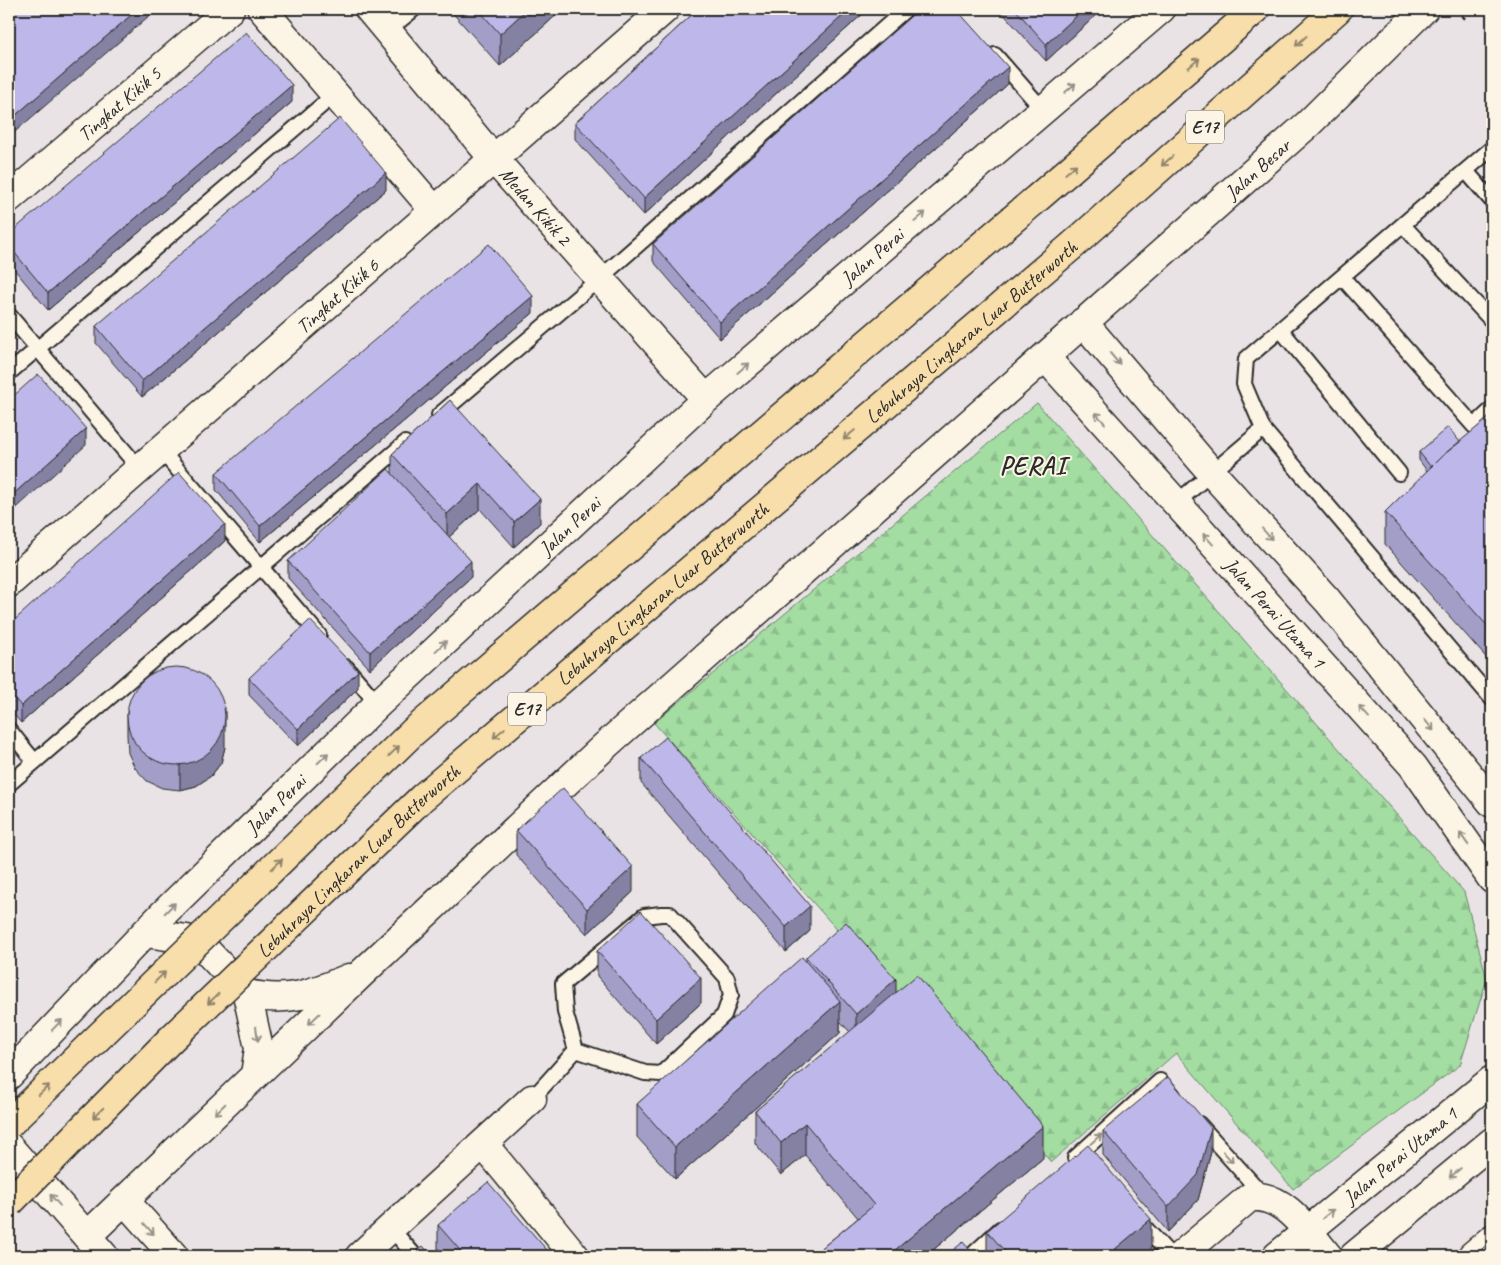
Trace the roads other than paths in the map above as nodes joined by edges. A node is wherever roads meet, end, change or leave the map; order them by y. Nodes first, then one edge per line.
1 (230, 9) edge
2 (262, 9) edge
3 (369, 9) edge
4 (414, 9) edge
5 (665, 9) edge
6 (906, 9) edge
7 (1161, 9) edge
8 (1256, 9) edge
9 (1338, 9) edge
10 (1424, 9) edge
11 (387, 31) junction
12 (987, 45) edge
13 (335, 94) junction
14 (1044, 111) junction
15 (1492, 148) edge
16 (493, 158) junction
17 (1466, 171) junction
18 (9, 198) edge
19 (1492, 201) edge
20 (434, 210) junction
21 (1403, 225) junction
22 (1342, 278) junction
23 (598, 279) junction
24 (9, 316) edge
25 (1492, 321) edge
26 (1083, 322) junction
27 (1281, 330) junction
28 (37, 348) junction
29 (1045, 357) junction
30 (9, 372) edge
31 (706, 400) junction
32 (1492, 409) edge
33 (1263, 429) junction
34 (160, 449) junction
35 (139, 468) junction
36 (1211, 472) junction
37 (1399, 473) dead end
38 (1176, 503) junction
39 (260, 568) junction
40 (9, 583) edge
41 (1492, 699) edge
42 (378, 704) junction
43 (9, 730) edge
44 (34, 761) junction
45 (9, 784) edge
46 (1492, 803) edge
47 (1492, 879) edge
48 (146, 933) junction
49 (362, 973) junction
50 (247, 994) junction
51 (576, 1050) junction
52 (9, 1075) edge
53 (256, 1075) junction
54 (1492, 1080) edge
55 (532, 1099) joint
56 (1180, 1103) edge
57 (1192, 1117) edge
58 (9, 1124) edge
59 (1492, 1142) edge
60 (484, 1145) junction
61 (9, 1147) edge
62 (1066, 1167) edge
63 (1263, 1195) junction
64 (125, 1201) junction
65 (9, 1203) edge
66 (1132, 1212) edge
67 (1007, 1222) edge
68 (390, 1228) junction
69 (1307, 1231) junction
70 (1492, 1239) edge
71 (96, 1246) edge
72 (174, 1256) edge
73 (360, 1256) edge
74 (415, 1256) edge
75 (575, 1256) edge
76 (971, 1256) edge
77 (1171, 1256) edge
78 (1180, 1256) edge
79 (1277, 1256) edge
80 (1328, 1256) edge
81 (1354, 1256) edge
82 (1472, 1256) edge

1 - 18 street, Tingkat Kikik 5
2 - 13 street
3 - 11 street, Medan Kikik 2
4 - 11 lane
5 - 16 street, Tingkat Kikik 6
6 - 23 lane
14 -> 7 street, Jalan Perai
58 -> 8 highway, bridge
9 -> 65 highway, Lebuhraya Lingkaran Luar Butterworth / E17, bridge
10 - 26 street, Jalan Besar
11 - 16 street, Medan Kikik 2
12 - 14 lane
13 - 20 street
13 - 28 lane
31 -> 14 street, Jalan Perai
15 - 17 lane
16 - 20 street, Tingkat Kikik 6
16 - 23 street, Medan Kikik 2
17 - 19 lane
17 - 21 lane
20 - 34 street, Tingkat Kikik 6
21 - 22 lane
21 - 25 lane
22 - 27 lane
22 - 32 lane
23 - 31 street, Medan Kikik 2
23 - 39 lane
24 - 28 lane
26 - 29 street, Jalan Besar
26 -> 36 street
27 - 33 lane
27 - 37 lane
28 - 30 lane
28 - 35 lane
38 -> 29 street, Jalan Perai Utama 1
29 - 49 street, Jalan Besar
42 -> 31 street, Jalan Perai
33 - 36 lane
33 - 41 lane
34 - 35 street, Tingkat Kikik 6
34 - 39 lane
35 - 40 street, Tingkat Kikik 6
36 - 38 lane
36 -> 46 street
47 -> 38 street, Jalan Perai Utama 1
39 - 42 lane
39 - 44 lane
48 -> 42 street, Jalan Perai
43 - 44 lane
44 - 45 lane
48 - 50 street
52 -> 48 street, Jalan Perai
49 - 50 street
49 -> 53 street, Jalan Besar
50 -> 53 street
51 - 51 lane
51 - 55 lane
53 -> 64 street, Jalan Besar
69 -> 54 street, Jalan Perai Utama 1
55 - 60 street
62 -> 56 lane
57 -> 63 lane
59 -> 81 street
60 - 68 street
60 - 75 street
71 -> 61 street
63 - 69 street
63 - 78 street
64 - 71 street, Jalan Besar
64 -> 72 street
66 - 77 lane
67 - 76 lane
68 - 73 street
68 - 74 lane
69 - 79 street, Jalan Perai Utama 1
69 - 80 street
70 - 82 street

